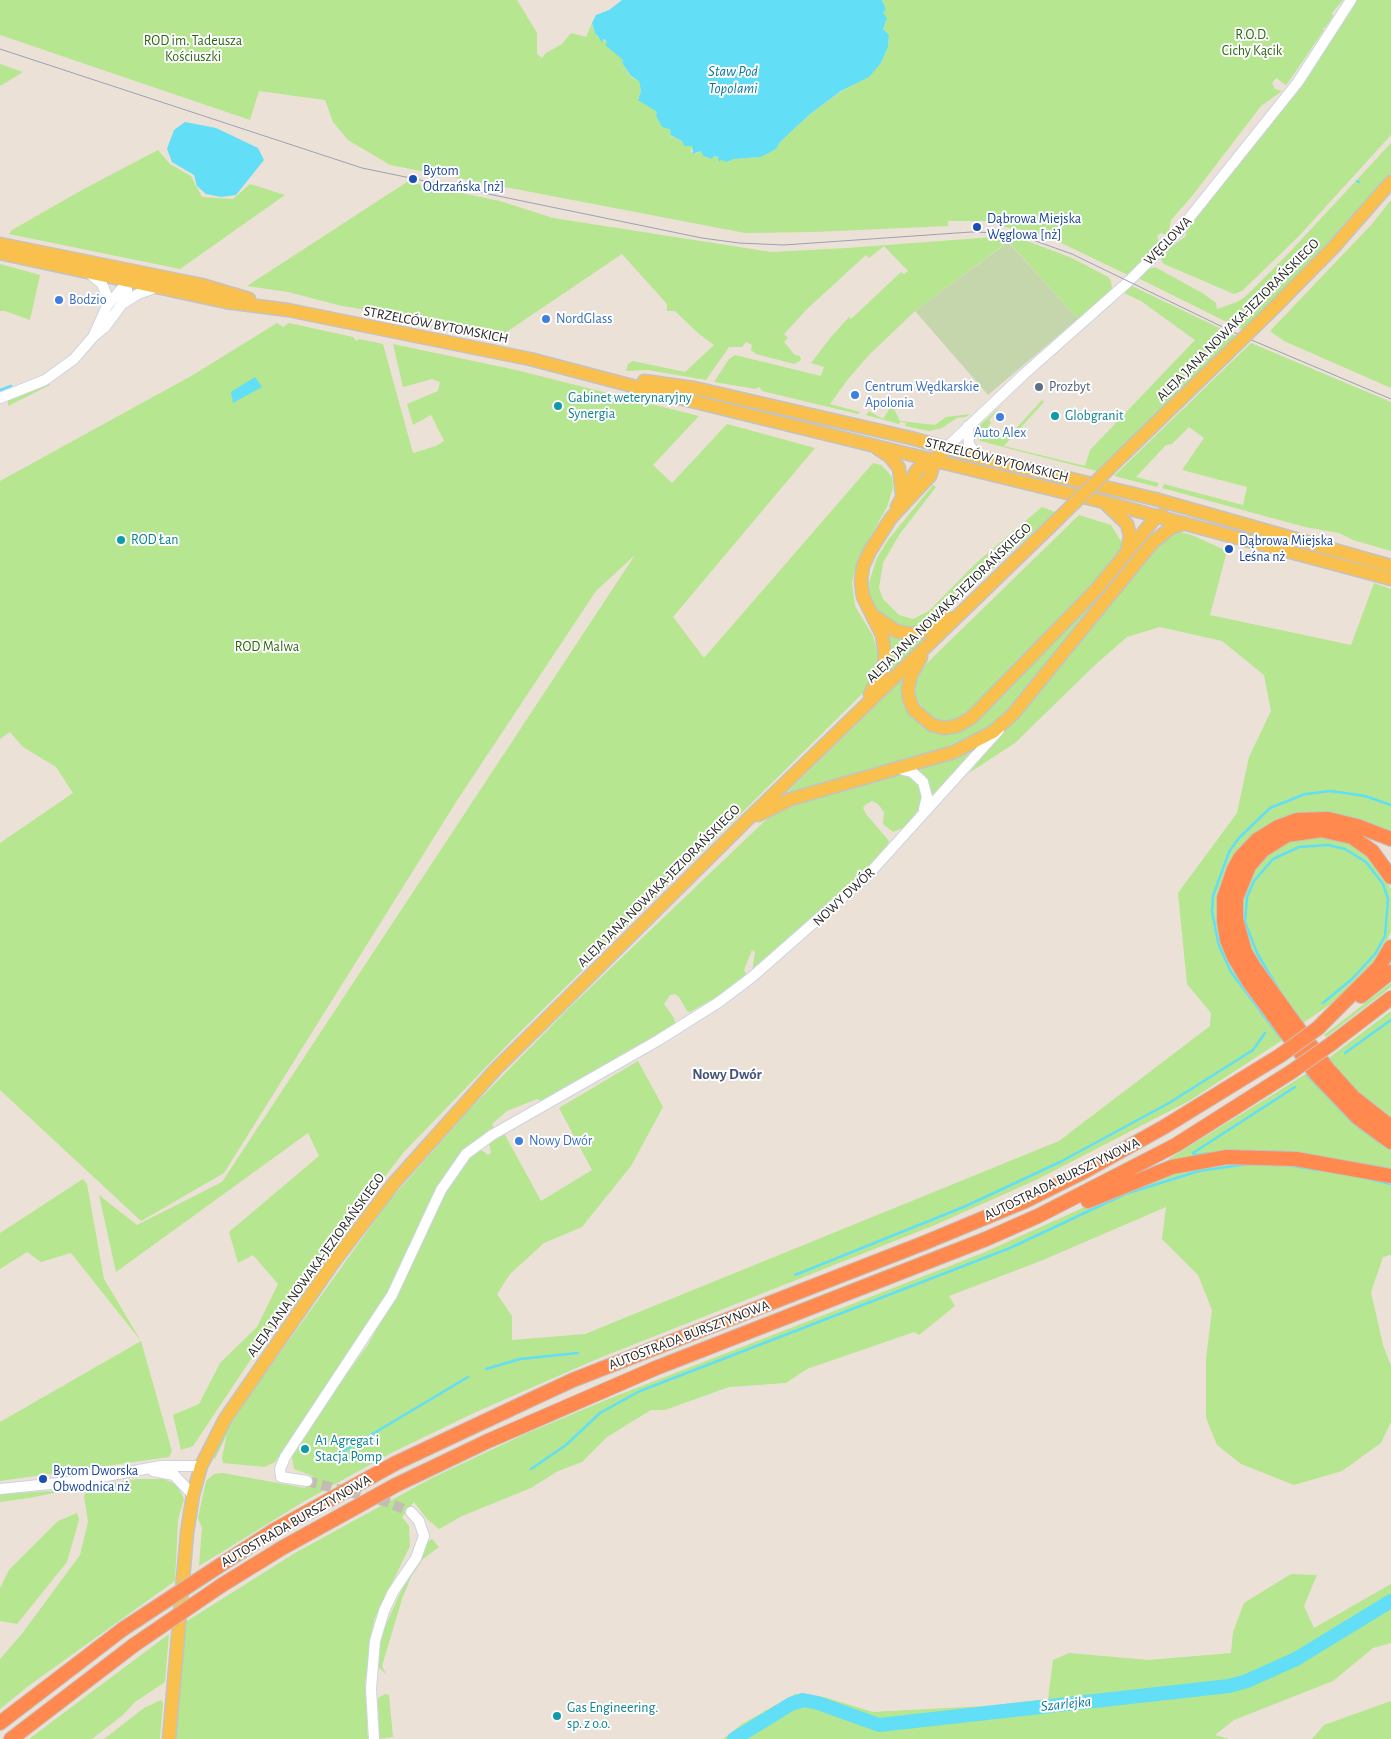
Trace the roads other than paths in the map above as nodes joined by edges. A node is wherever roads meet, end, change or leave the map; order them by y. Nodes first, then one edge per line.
1 (1351, 0) edge
2 (1391, 182) edge
3 (0, 244) edge
4 (0, 253) edge
5 (118, 268) junction
6 (90, 274) junction
7 (127, 282) junction
8 (159, 282) junction
9 (122, 304) junction
10 (108, 306) junction
11 (93, 337) junction
12 (595, 374) junction
13 (0, 398) edge
14 (968, 426) junction
15 (868, 443) junction
16 (946, 448) junction
17 (979, 457) junction
18 (935, 460) junction
19 (970, 470) junction
20 (930, 476) junction
21 (902, 494) junction
22 (1141, 496) junction
23 (1104, 502) junction
24 (1194, 510) junction
25 (1156, 517) junction
26 (892, 518) junction
27 (1184, 524) junction
28 (1153, 542) junction
29 (1127, 553) junction
30 (1391, 566) edge
31 (1391, 579) edge
32 (965, 608) junction
33 (871, 614) junction
34 (932, 640) junction
35 (849, 721) junction
36 (1006, 721) junction
37 (899, 769) junction
38 (922, 813) junction
39 (746, 821) junction
40 (1391, 839) edge
41 (1391, 877) edge
42 (1391, 947) edge
43 (1391, 972) edge
44 (1391, 998) edge
45 (1318, 1028) junction
46 (1391, 1127) edge
47 (1391, 1142) edge
48 (1391, 1176) edge
49 (1038, 1216) junction
50 (202, 1466) junction
51 (139, 1469) junction
52 (307, 1481) tunnel mouth
53 (0, 1489) edge
54 (193, 1494) junction
55 (411, 1512) tunnel mouth
56 (0, 1723) edge
57 (11, 1739) edge
58 (169, 1739) edge
59 (374, 1739) edge

1 - 14 street, WĘGLOWA
2 - 32 main road, ALEJA JANA NOWAKA-JEZIORAŃSKIEGO, bridge
3 - 5 main road, STRZELCÓW BYTOMSKICH
4 - 6 main road, STRZELCÓW BYTOMSKICH
5 - 7 street
5 - 8 main road, STRZELCÓW BYTOMSKICH
6 - 7 main road, STRZELCÓW BYTOMSKICH
6 - 10 street
7 - 8 main road, STRZELCÓW BYTOMSKICH
7 - 9 street
7 - 10 street
8 - 9 street
8 - 12 main road, STRZELCÓW BYTOMSKICH
9 - 11 street
10 - 11 street
11 - 13 street
12 - 15 main road, STRZELCÓW BYTOMSKICH
12 - 16 main road, STRZELCÓW BYTOMSKICH
14 - 16 street, WĘGLOWA
14 - 17 street
15 - 18 main road, STRZELCÓW BYTOMSKICH
15 - 21 main road
16 - 17 main road, STRZELCÓW BYTOMSKICH
16 - 18 main road
17 - 22 main road, STRZELCÓW BYTOMSKICH
18 - 19 main road, STRZELCÓW BYTOMSKICH
18 - 20 main road
18 - 21 main road
19 - 20 main road
19 - 23 main road, STRZELCÓW BYTOMSKICH
20 - 26 main road
21 - 26 main road
22 - 24 main road, STRZELCÓW BYTOMSKICH
22 - 25 main road
23 - 25 main road, STRZELCÓW BYTOMSKICH
23 - 29 main road
24 - 25 main road
24 - 30 main road, STRZELCÓW BYTOMSKICH
25 - 27 main road, STRZELCÓW BYTOMSKICH
25 - 28 main road
25 - 29 main road
26 - 33 main road
27 - 28 main road
27 - 31 main road, STRZELCÓW BYTOMSKICH
28 - 36 main road
29 - 34 main road
32 - 33 main road
32 - 34 main road, ALEJA JANA NOWAKA-JEZIORAŃSKIEGO
33 - 35 main road
34 - 35 main road, ALEJA JANA NOWAKA-JEZIORAŃSKIEGO
35 - 39 main road, ALEJA JANA NOWAKA-JEZIORAŃSKIEGO
36 - 37 main road
36 - 38 street, NOWY DWÓR
37 - 38 street
37 - 39 main road
38 - 52 street, NOWY DWÓR
39 - 50 main road, ALEJA JANA NOWAKA-JEZIORAŃSKIEGO
40 - 47 highway
41 - 46 highway
42 - 45 highway
43 - 45 highway, AUTOSTRADA BURSZTYNOWA
44 - 49 highway, AUTOSTRADA BURSZTYNOWA, bridge
45 - 56 highway, AUTOSTRADA BURSZTYNOWA, bridge
48 - 49 highway
49 - 57 highway, AUTOSTRADA BURSZTYNOWA, bridge
50 - 51 street
50 - 54 main road, ALEJA JANA NOWAKA-JEZIORAŃSKIEGO
51 - 53 street
51 - 54 street
54 - 58 main road, ALEJA JANA NOWAKA-JEZIORAŃSKIEGO
55 - 59 street

